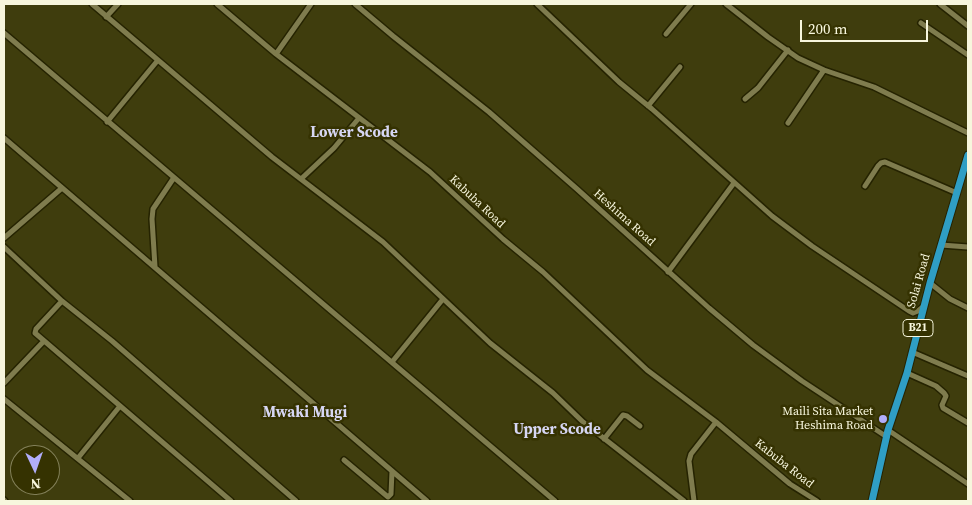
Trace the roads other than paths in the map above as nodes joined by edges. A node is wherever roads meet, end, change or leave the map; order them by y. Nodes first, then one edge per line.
1 (92, 4) edge
2 (118, 4) edge
3 (217, 4) edge
4 (311, 4) edge
5 (355, 4) edge
6 (537, 4) edge
7 (691, 4) edge
8 (726, 4) edge
9 (940, 4) edge
10 (106, 17) junction
11 (921, 23) dead end
12 (968, 26) edge
13 (4, 33) edge
14 (666, 34) dead end
15 (788, 50) junction
16 (276, 54) junction
17 (968, 55) edge
18 (158, 60) junction
19 (680, 67) dead end
20 (824, 70) junction
21 (745, 99) dead end
22 (648, 106) junction
23 (359, 118) junction
24 (107, 122) junction
25 (788, 124) dead end
26 (968, 133) edge
27 (4, 138) edge
28 (968, 155) edge
29 (173, 179) junction
30 (301, 179) junction
31 (734, 183) junction
32 (865, 186) dead end
33 (62, 188) junction
34 (957, 193) junction
35 (4, 238) edge
36 (942, 245) junction
37 (4, 247) edge
38 (968, 247) edge
39 (155, 267) junction
40 (668, 272) junction
41 (930, 283) junction
42 (443, 299) junction
43 (62, 300) junction
44 (924, 306) junction
45 (968, 308) edge
46 (44, 340) junction
47 (912, 352) junction
48 (392, 362) junction
49 (907, 372) junction
50 (968, 376) edge
51 (4, 384) edge
52 (4, 399) edge
53 (120, 406) junction
54 (716, 422) junction
55 (968, 423) edge
56 (640, 426) dead end
57 (888, 433) junction
58 (604, 439) junction
59 (78, 458) junction
60 (344, 460) dead end
61 (392, 471) junction
62 (968, 484) edge
63 (130, 501) edge
64 (230, 501) edge
65 (296, 501) edge
66 (428, 501) edge
67 (555, 501) edge
68 (683, 501) edge
69 (694, 501) edge
70 (817, 501) edge
71 (872, 501) edge

1 - 10 street
2 - 10 street
3 - 16 street, Kabuba Road
4 - 16 street
5 - 40 street, Heshima Road
6 - 22 street
7 - 14 street
8 - 15 street
9 - 12 street
10 - 18 street
11 - 17 street
13 - 24 street
15 - 20 street
15 - 21 street
16 - 23 street, Kabuba Road
18 - 24 street
18 - 30 street
19 - 22 street
20 - 25 street
20 - 26 street
22 - 31 street
23 - 30 street
23 - 54 street, Kabuba Road
24 - 29 street
27 - 33 street
28 - 34 highway, Solai Road / B21
29 - 39 street
29 - 48 street
30 - 42 street
31 - 40 street
31 - 44 street
32 - 34 street
33 - 35 street
33 - 39 street
34 - 36 highway, Solai Road / B21
36 - 38 street
36 - 41 highway, Solai Road / B21
37 - 43 street
39 - 61 street
40 - 57 street, Heshima Road
41 - 44 highway, Solai Road / B21
41 - 45 street
42 - 48 street
42 - 58 street
43 - 46 street
43 - 65 street
44 - 47 highway, Solai Road / B21
46 - 51 street
46 - 53 street
47 - 49 highway, Solai Road / B21
47 - 50 street
48 - 67 street
49 - 55 street
49 - 57 highway, Solai Road / B21
52 - 59 street
53 - 59 street
53 - 64 street
54 - 69 street
54 - 70 street, Kabuba Road
56 - 58 street
57 - 62 street, Heshima Road
57 - 71 highway, Solai Road / B21
58 - 68 street
59 - 63 street
60 - 61 street
61 - 66 street

